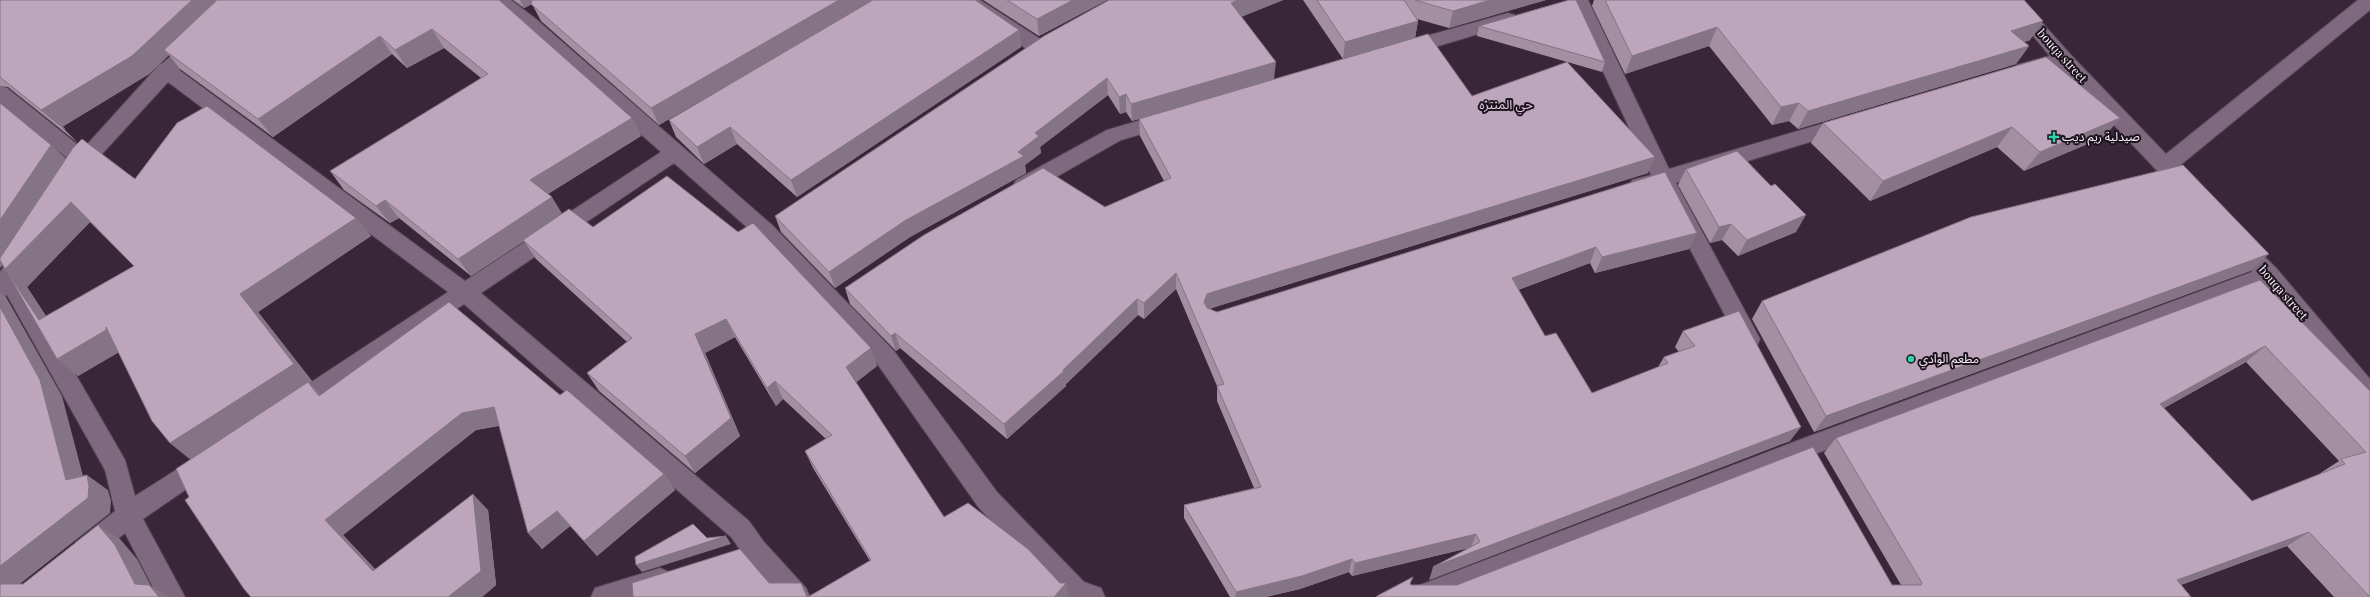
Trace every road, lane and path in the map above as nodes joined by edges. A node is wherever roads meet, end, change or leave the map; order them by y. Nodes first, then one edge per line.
1 (499, 0) edge
2 (967, 0) edge
3 (1580, 0) edge
4 (2012, 0) edge
5 (2370, 0) edge
6 (1527, 14) edge
7 (189, 49) edge
8 (1389, 54) edge
9 (2063, 59) junction
10 (1018, 60) edge
11 (166, 70) junction
12 (2003, 77) edge
13 (0, 94) edge
14 (1190, 113) edge
15 (1867, 117) edge
16 (676, 152) junction
17 (84, 162) junction
18 (2165, 166) junction
19 (1663, 178) junction
20 (67, 188) edge
21 (1617, 192) edge
22 (1009, 193) edge
23 (2203, 206) edge
24 (34, 240) edge
25 (2247, 252) edge
26 (2269, 275) junction
27 (4, 284) edge
28 (851, 290) edge
29 (466, 293) junction
30 (833, 303) junction
31 (1759, 357) edge
32 (2370, 396) edge
33 (274, 419) edge
34 (1796, 426) edge
35 (1807, 447) junction
36 (228, 450) edge
37 (1819, 467) edge
38 (128, 515) junction
39 (68, 563) edge
40 (680, 574) edge
41 (172, 597) edge
42 (604, 597) edge
43 (798, 597) edge
44 (1092, 597) edge
45 (1420, 597) edge

1 - 16 street
2 - 10 street
3 - 19 street
4 - 9 street, bouqa street
5 - 18 street
6 - 8 street
7 - 11 street
9 - 12 street
9 - 18 street, bouqa street
11 - 17 street
11 - 29 street
13 - 17 street
14 - 22 street
15 - 19 street
16 - 29 street
16 - 30 street
17 - 20 street
18 - 23 street, bouqa street
19 - 21 street
19 - 31 street
24 - 27 street
25 - 26 street, bouqa street
26 - 32 street, bouqa street
26 - 35 street
27 - 38 street
28 - 30 street
29 - 33 street
29 - 43 street
30 - 44 street
34 - 35 street
35 - 37 street
35 - 45 street
36 - 38 street
38 - 39 street
38 - 41 street
40 - 42 street

